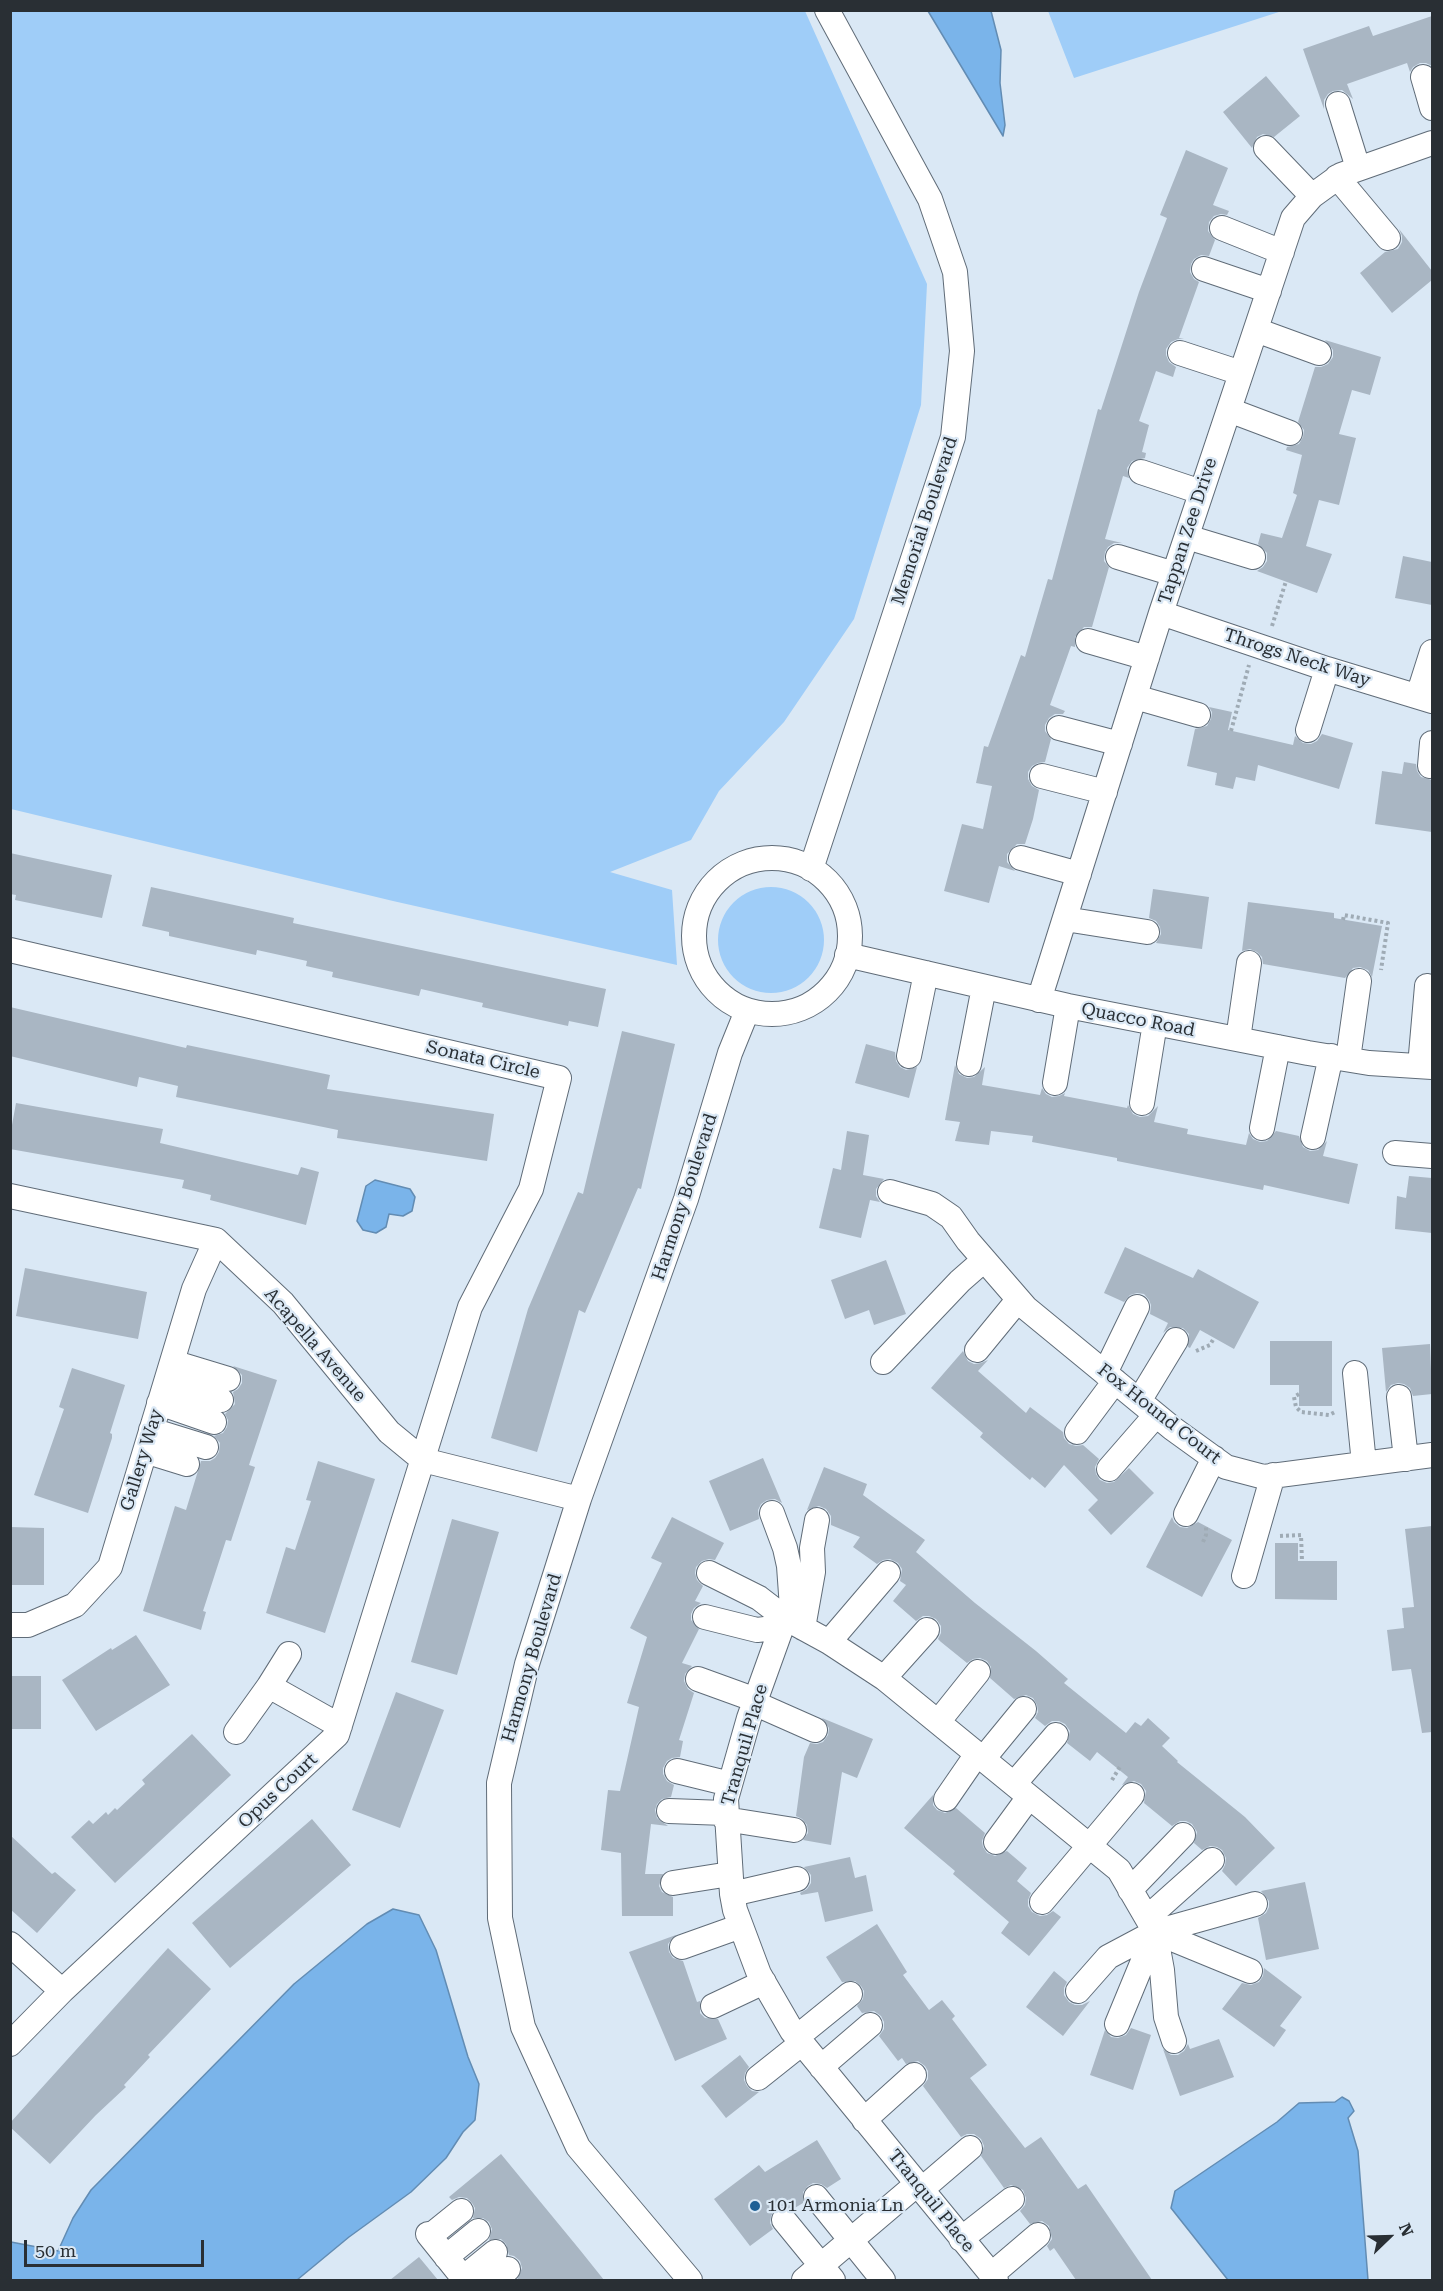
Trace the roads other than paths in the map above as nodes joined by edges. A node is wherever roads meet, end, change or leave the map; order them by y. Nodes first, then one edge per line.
1 (827, 10) edge
2 (1423, 77) dead end
3 (1338, 104) dead end
4 (1432, 108) edge
5 (1431, 147) edge
6 (1266, 148) dead end
7 (1348, 172) junction
8 (1312, 196) junction
9 (1222, 228) dead end
10 (1389, 238) dead end
11 (1282, 252) junction
12 (1204, 269) dead end
13 (1269, 291) junction
14 (1256, 330) junction
15 (1180, 353) dead end
16 (1319, 353) dead end
17 (1241, 373) junction
18 (1229, 410) junction
19 (1290, 433) dead end
20 (1141, 472) dead end
21 (1202, 492) junction
22 (1186, 537) junction
23 (1118, 557) dead end
24 (1253, 557) dead end
25 (1174, 574) junction
26 (1161, 613) junction
27 (1088, 641) dead end
28 (1432, 652) edge
29 (1147, 658) junction
30 (1327, 669) junction
31 (1135, 697) junction
32 (1425, 698) edge
33 (1198, 715) dead end
34 (1059, 728) dead end
35 (1308, 730) dead end
36 (1120, 744) junction
37 (1042, 776) dead end
38 (1105, 792) junction
39 (1021, 858) dead end
40 (811, 869) junction
41 (1079, 874) junction
42 (1065, 919) junction
43 (1147, 932) dead end
44 (10, 950) edge
45 (848, 955) junction
46 (1249, 963) dead end
47 (926, 974) junction
48 (1359, 984) road end
49 (1427, 986) dead end
50 (984, 987) junction
51 (1039, 1000) junction
52 (1068, 1006) junction
53 (747, 1011) junction
54 (1155, 1023) junction
55 (1238, 1039) junction
56 (1278, 1047) junction
57 (909, 1056) dead end
58 (1340, 1058) junction
59 (969, 1065) dead end
60 (1426, 1067) edge
61 (1055, 1083) dead end
62 (1142, 1103) dead end
63 (1262, 1128) dead end
64 (1313, 1137) dead end
65 (1395, 1153) dead end
66 (1432, 1156) edge
67 (890, 1192) dead end
68 (10, 1196) edge
69 (216, 1240) junction
70 (984, 1260) junction
71 (1018, 1300) junction
72 (1137, 1307) dead end
73 (1176, 1340) dead end
74 (977, 1350) dead end
75 (172, 1362) junction
76 (883, 1362) dead end
77 (1355, 1373) dead end
78 (1110, 1377) junction
79 (162, 1394) junction
80 (1399, 1397) dead end
81 (1147, 1408) junction
82 (1077, 1432) dead end
83 (148, 1440) junction
84 (206, 1447) dead end
85 (1432, 1455) edge
86 (1214, 1458) junction
87 (1406, 1459) junction
88 (423, 1460) junction
89 (187, 1464) dead end
90 (1364, 1464) junction
91 (1109, 1469) dead end
92 (1273, 1475) junction
93 (579, 1499) junction
94 (772, 1513) dead end
95 (1186, 1514) dead end
96 (817, 1520) dead end
97 (709, 1573) dead end
98 (888, 1573) dead end
99 (1244, 1576) dead end
100 (705, 1617) dead end
101 (791, 1624) junction
102 (10, 1625) edge
103 (927, 1630) dead end
104 (829, 1642) junction
105 (289, 1654) dead end
106 (978, 1671) dead end
107 (884, 1678) junction
108 (698, 1679) dead end
109 (270, 1686) junction
110 (755, 1701) junction
111 (1024, 1709) dead end
112 (938, 1722) junction
113 (340, 1726) junction
114 (815, 1730) dead end
115 (236, 1732) dead end
116 (1056, 1735) dead end
117 (980, 1757) junction
118 (677, 1772) dead end
119 (730, 1784) junction
120 (1021, 1790) junction
121 (1132, 1796) dead end
122 (946, 1799) dead end
123 (669, 1811) dead end
124 (725, 1816) junction
125 (794, 1830) dead end
126 (1183, 1835) dead end
127 (996, 1842) dead end
128 (1089, 1846) junction
129 (1212, 1860) dead end
130 (797, 1879) dead end
131 (673, 1883) dead end
132 (731, 1884) junction
133 (1130, 1890) junction
134 (1042, 1902) dead end
135 (1255, 1904) dead end
136 (1151, 1925) junction
137 (741, 1926) junction
138 (10, 1944) edge
139 (682, 1947) dead end
140 (1250, 1971) dead end
141 (764, 1983) junction
142 (62, 1990) junction
143 (1078, 1991) dead end
144 (850, 1994) dead end
145 (713, 2006) dead end
146 (1117, 2024) dead end
147 (870, 2025) dead end
148 (800, 2040) junction
149 (1174, 2041) dead end
150 (10, 2044) edge
151 (821, 2067) junction
152 (914, 2074) dead end
153 (758, 2078) dead end
154 (864, 2120) junction
155 (970, 2148) dead end
156 (919, 2187) junction
157 (816, 2198) dead end
158 (1012, 2199) dead end
159 (461, 2211) dead end
160 (784, 2220) dead end
161 (478, 2231) dead end
162 (1038, 2235) dead end
163 (962, 2238) junction
164 (852, 2240) junction
165 (446, 2257) junction
166 (499, 2267) edge
167 (820, 2276) edge
168 (994, 2278) edge
169 (464, 2279) edge
170 (690, 2280) edge
171 (883, 2280) edge

1 - 40 street, Memorial Boulevard
2 - 4 street
3 - 7 street
5 - 7 street, Tappan Zee Drive
6 - 8 street
7 - 8 street, Tappan Zee Drive
7 - 10 street
8 - 11 street, Tappan Zee Drive
9 - 11 street
11 - 13 street, Tappan Zee Drive
12 - 13 street
13 - 14 street, Tappan Zee Drive
14 - 16 street
14 - 17 street, Tappan Zee Drive
15 - 17 street
17 - 18 street, Tappan Zee Drive
18 - 19 street
18 - 21 street, Tappan Zee Drive
20 - 21 street
21 - 22 street, Tappan Zee Drive
22 - 24 street
22 - 25 street, Tappan Zee Drive
23 - 25 street
25 - 26 street, Tappan Zee Drive
26 - 29 street, Tappan Zee Drive
26 - 30 street, Throgs Neck Way
27 - 29 street
28 - 32 street
29 - 31 street, Tappan Zee Drive
30 - 32 street, Throgs Neck Way
30 - 35 street
31 - 33 street
31 - 36 street, Tappan Zee Drive
34 - 36 street
36 - 38 street, Tappan Zee Drive
37 - 38 street
38 - 41 street, Tappan Zee Drive
39 - 41 street
40 - 45 street
40 - 53 street
41 - 42 street, Tappan Zee Drive
42 - 43 street
42 - 51 street, Tappan Zee Drive
44 - 88 street, Sonata Circle
45 - 47 street, Quacco Road
45 - 53 street
46 - 55 street
47 - 50 street, Quacco Road
47 - 57 street
48 - 58 street
49 - 60 street
50 - 51 street, Quacco Road
50 - 59 street
51 - 52 street, Quacco Road
52 - 54 street, Quacco Road
52 - 61 street
53 - 93 street, Harmony Boulevard
54 - 55 street, Quacco Road
54 - 62 street
55 - 56 street, Quacco Road
56 - 58 street, Quacco Road
56 - 63 street
58 - 60 street, Quacco Road
58 - 64 street
65 - 66 street
67 - 70 street, Fox Hound Court
68 - 69 street
69 - 75 street, Gallery Way
69 - 88 street, Acapella Avenue
70 - 71 street, Fox Hound Court
70 - 76 street
71 - 74 street
71 - 78 street, Fox Hound Court
72 - 78 street
73 - 81 street
75 - 79 street, Gallery Way
75 - 79 street
77 - 90 street
78 - 81 street, Fox Hound Court
78 - 82 street
79 - 83 street, Gallery Way
80 - 87 street
81 - 86 street, Fox Hound Court
81 - 91 street
83 - 84 street
83 - 89 street
83 - 102 street, Gallery Way
85 - 87 street, Fox Hound Court
86 - 92 street, Fox Hound Court
86 - 95 street
87 - 90 street, Fox Hound Court
88 - 93 street, Acapella Avenue
88 - 113 street, Opus Court
90 - 92 street, Fox Hound Court
92 - 99 street
93 - 170 street, Harmony Boulevard
94 - 101 street
96 - 101 street
97 - 101 street
98 - 104 street
100 - 101 street
101 - 104 street
101 - 110 street, Tranquil Place
103 - 107 street
104 - 107 street
105 - 109 street
106 - 112 street
107 - 112 street
108 - 110 street
109 - 113 street
109 - 115 street
110 - 114 street
110 - 119 street, Tranquil Place
111 - 117 street
112 - 117 street
113 - 142 street, Opus Court
116 - 120 street
117 - 120 street
117 - 122 street
118 - 119 street
119 - 124 street, Tranquil Place
120 - 127 street
120 - 128 street
121 - 128 street
123 - 124 street
124 - 125 street
124 - 132 street, Tranquil Place
126 - 133 street
128 - 133 street
128 - 134 street
129 - 136 street
130 - 132 street
131 - 132 street
132 - 137 street, Tranquil Place
133 - 136 street
135 - 136 street
136 - 140 street
136 - 143 street
136 - 146 street
136 - 149 street
137 - 139 street
137 - 141 street, Tranquil Place
138 - 142 street
141 - 145 street
141 - 148 street, Tranquil Place
142 - 150 street, Opus Court
144 - 148 street
147 - 151 street
148 - 151 street, Tranquil Place
148 - 153 street
151 - 154 street, Tranquil Place
152 - 154 street
154 - 156 street, Tranquil Place
155 - 156 street
156 - 163 street, Tranquil Place
156 - 164 street
157 - 164 street
158 - 163 street
159 - 165 street
160 - 167 street
161 - 165 street
162 - 168 street
163 - 168 street, Tranquil Place
164 - 167 street
164 - 171 street
165 - 169 street
166 - 169 street

